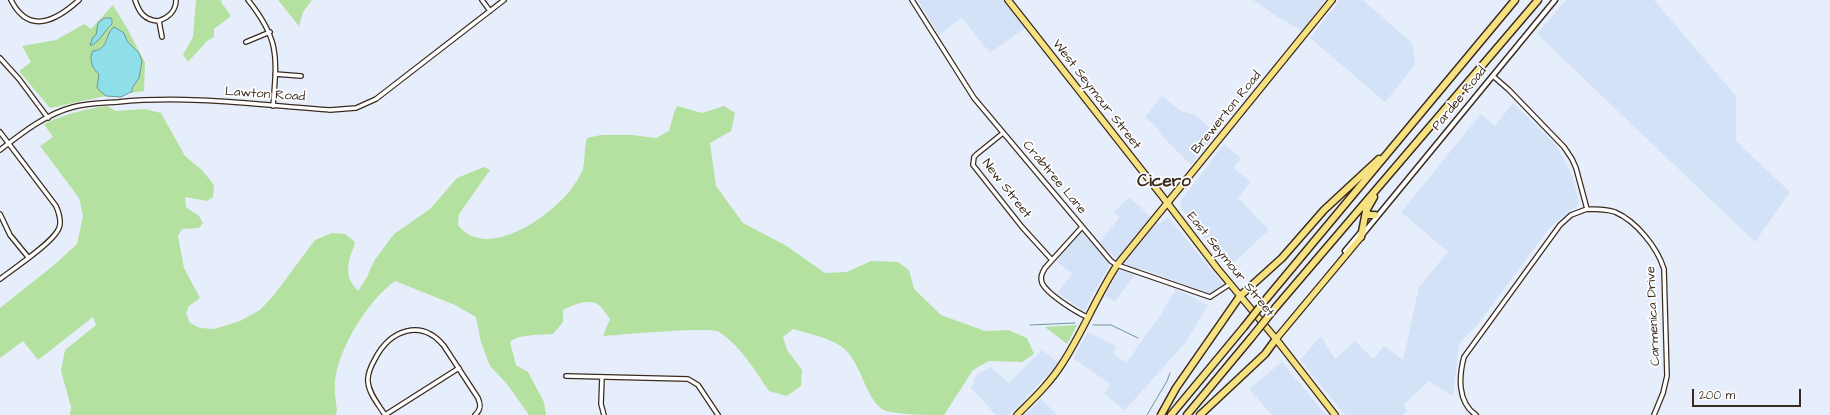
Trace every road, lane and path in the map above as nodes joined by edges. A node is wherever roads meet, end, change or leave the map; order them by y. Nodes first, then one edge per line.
1 (11, 0) edge
2 (79, 0) edge
3 (135, 0) edge
4 (176, 0) edge
5 (248, 0) edge
6 (482, 0) edge
7 (504, 0) edge
8 (912, 0) edge
9 (1008, 0) edge
10 (1332, 0) edge
11 (1515, 0) edge
12 (1538, 0) edge
13 (1555, 0) edge
14 (490, 11) junction
15 (159, 21) junction
16 (270, 32) junction
17 (162, 37) dead end
18 (246, 42) dead end
19 (0, 58) edge
20 (275, 74) junction
21 (301, 76) dead end
22 (1493, 76) junction
23 (273, 106) junction
24 (48, 118) junction
25 (0, 132) edge
26 (1003, 133) junction
27 (9, 143) junction
28 (1393, 146) junction
29 (0, 150) edge
30 (1385, 180) junction
31 (1167, 204) junction
32 (1587, 209) junction
33 (1366, 212) junction
34 (1378, 213) junction
35 (0, 214) edge
36 (1082, 227) junction
37 (1363, 230) junction
38 (1361, 237) junction
39 (28, 257) junction
40 (1052, 260) junction
41 (1117, 265) junction
42 (0, 279) edge
43 (1230, 284) junction
44 (1240, 296) junction
45 (1087, 317) junction
46 (1275, 338) junction
47 (459, 368) junction
48 (566, 376) dead end
49 (602, 377) junction
50 (385, 415) edge
51 (475, 415) edge
52 (604, 415) edge
53 (718, 415) edge
54 (1017, 415) edge
55 (1161, 415) edge
56 (1171, 415) edge
57 (1187, 415) edge
58 (1200, 415) edge
59 (1335, 415) edge
60 (1476, 415) edge
61 (1654, 415) edge

1 - 2 street
3 - 15 street
4 - 15 street
5 - 16 street
6 - 14 street
7 - 14 street, Lawton Road
8 - 26 street, Crabtree Lane
9 - 31 main road, West Seymour Street
10 - 31 main road, Brewerton Road
11 - 28 highway
12 - 30 highway
13 - 22 street, Pardee Road
14 - 23 street, Lawton Road
15 - 17 street
16 - 18 street
16 - 20 street
19 - 24 street
20 - 21 street
20 - 23 street
22 - 32 street
22 - 34 street, Pardee Road
23 - 24 street, Lawton Road
24 - 27 street, Lawton Road
25 - 27 street
26 - 36 street, Crabtree Lane
26 - 40 street, New Street
27 - 29 street, Lawton Road
27 - 39 street
28 - 44 highway
28 - 56 highway, bridge
30 - 33 highway
30 - 57 highway, bridge
31 - 41 main road, Brewerton Road
31 - 43 main road, East Seymour Street
32 - 60 street
32 - 61 street, Carmenica Drive
33 - 34 highway
33 - 37 highway
34 - 37 street, Pardee Road
34 - 38 street, Pardee Road
35 - 39 street
36 - 40 street
36 - 41 street, Crabtree Lane
37 - 38 highway
37 - 46 street, Pardee Road
38 - 46 main road, Pardee Road
39 - 42 street
40 - 45 street
41 - 43 street, Crabtree Lane
41 - 45 main road, Brewerton Road
43 - 44 main road, East Seymour Street
44 - 46 main road, East Seymour Street
44 - 55 highway
45 - 54 main road, Brewerton Road
46 - 58 highway
46 - 59 main road, East Seymour Street
47 - 50 street
47 - 50 street
47 - 51 street
48 - 49 street
49 - 52 street
49 - 53 street

